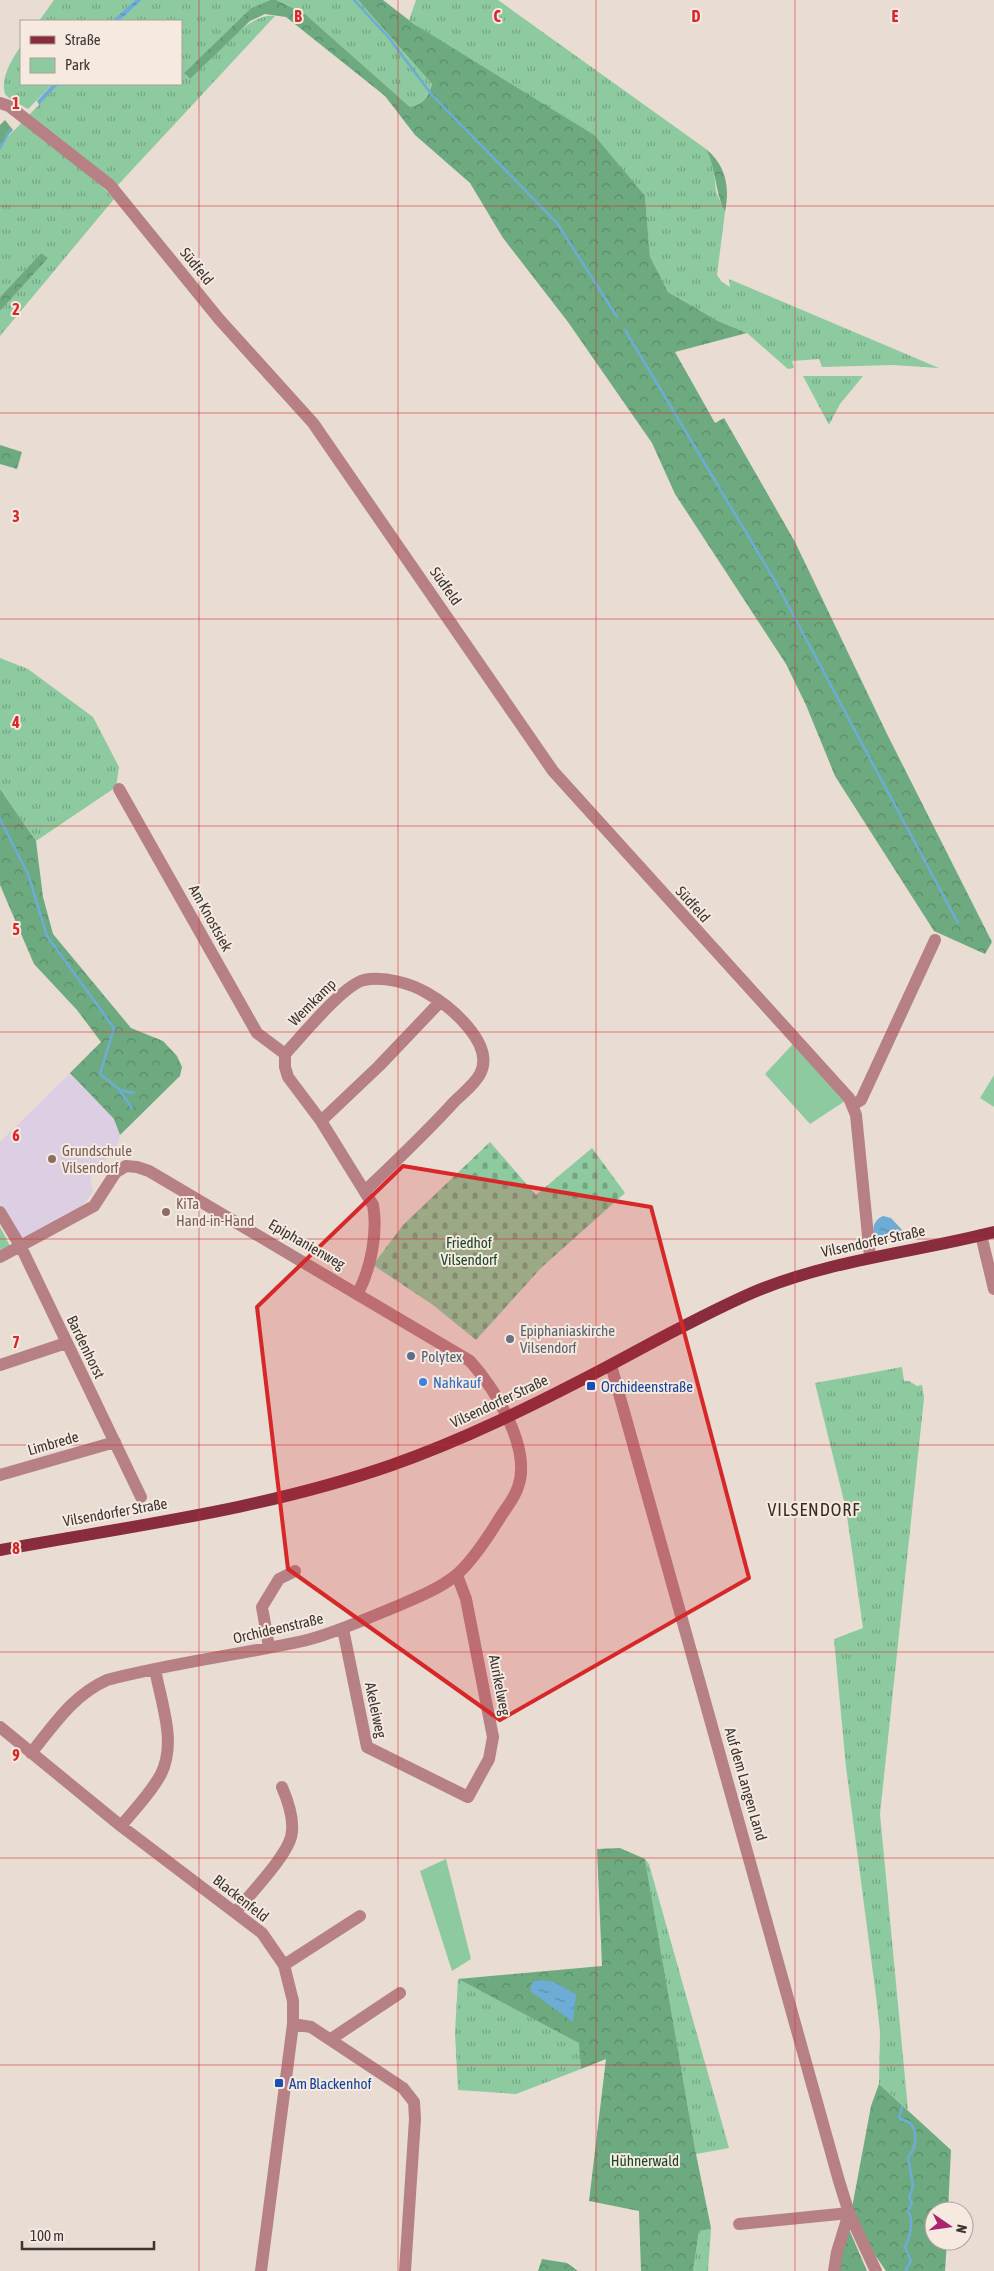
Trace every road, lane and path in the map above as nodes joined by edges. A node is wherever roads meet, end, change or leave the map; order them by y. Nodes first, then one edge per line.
1 (0, 103) edge
2 (119, 789) dead end
3 (935, 940) dead end
4 (440, 1002) junction
5 (285, 1054) junction
6 (853, 1104) junction
7 (320, 1121) junction
8 (366, 1190) junction
9 (0, 1212) edge
10 (988, 1233) edge
11 (21, 1247) junction
12 (870, 1256) junction
13 (0, 1257) edge
14 (994, 1289) edge
15 (358, 1293) junction
16 (66, 1343) junction
17 (0, 1365) edge
18 (611, 1365) junction
19 (506, 1417) junction
20 (115, 1442) junction
21 (0, 1475) edge
22 (141, 1497) dead end
23 (0, 1550) edge
24 (295, 1571) dead end
25 (457, 1575) junction
26 (343, 1629) junction
27 (269, 1647) junction
28 (155, 1669) junction
29 (0, 1727) edge
30 (32, 1753) junction
31 (282, 1788) dead end
32 (468, 1797) joint
33 (121, 1826) junction
34 (236, 1912) junction
35 (360, 1916) dead end
36 (284, 1965) junction
37 (400, 1993) dead end
38 (293, 2024) junction
39 (331, 2040) junction
40 (849, 2213) junction
41 (739, 2224) dead end
42 (261, 2271) edge
43 (405, 2271) edge
44 (834, 2271) edge
45 (876, 2271) edge

1 - 6 street, Südfeld
2 - 5 street, Am Knostsiek
3 - 6 street
4 - 5 street, Wemkamp
4 - 7 street
4 - 8 street, Wemkamp
5 - 7 street
6 - 12 street
7 - 8 street
8 - 15 street
9 - 11 street, Bardenhorst
10 - 12 main road, Vilsendorfer Straße
10 - 14 street
11 - 13 street, Epiphanienweg
11 - 15 street, Epiphanienweg
11 - 16 street, Bardenhorst
12 - 18 main road, Vilsendorfer Straße
15 - 19 street, Epiphanienweg
16 - 17 street
16 - 20 street, Bardenhorst
18 - 19 main road, Vilsendorfer Straße
18 - 40 street, Auf dem Langen Land
19 - 23 main road, Vilsendorfer Straße
19 - 25 street, Orchideenstraße
20 - 21 street, Limbrede
20 - 22 street, Bardenhorst
24 - 27 street
25 - 26 street, Orchideenstraße
25 - 32 street, Aurikelweg
26 - 27 street, Orchideenstraße
26 - 32 street, Akeleiweg
27 - 28 street, Orchideenstraße
28 - 30 street, Orchideenstraße
28 - 33 street
29 - 30 street, Blackenfeld
30 - 33 street, Blackenfeld
31 - 34 street
33 - 34 street, Blackenfeld
34 - 36 street, Blackenfeld
35 - 36 street
36 - 38 street, Blackenfeld
37 - 39 street
38 - 39 street
38 - 42 street, Blackenfeld
39 - 43 street
40 - 41 street
40 - 44 street
40 - 45 street, Auf dem Langen Land

